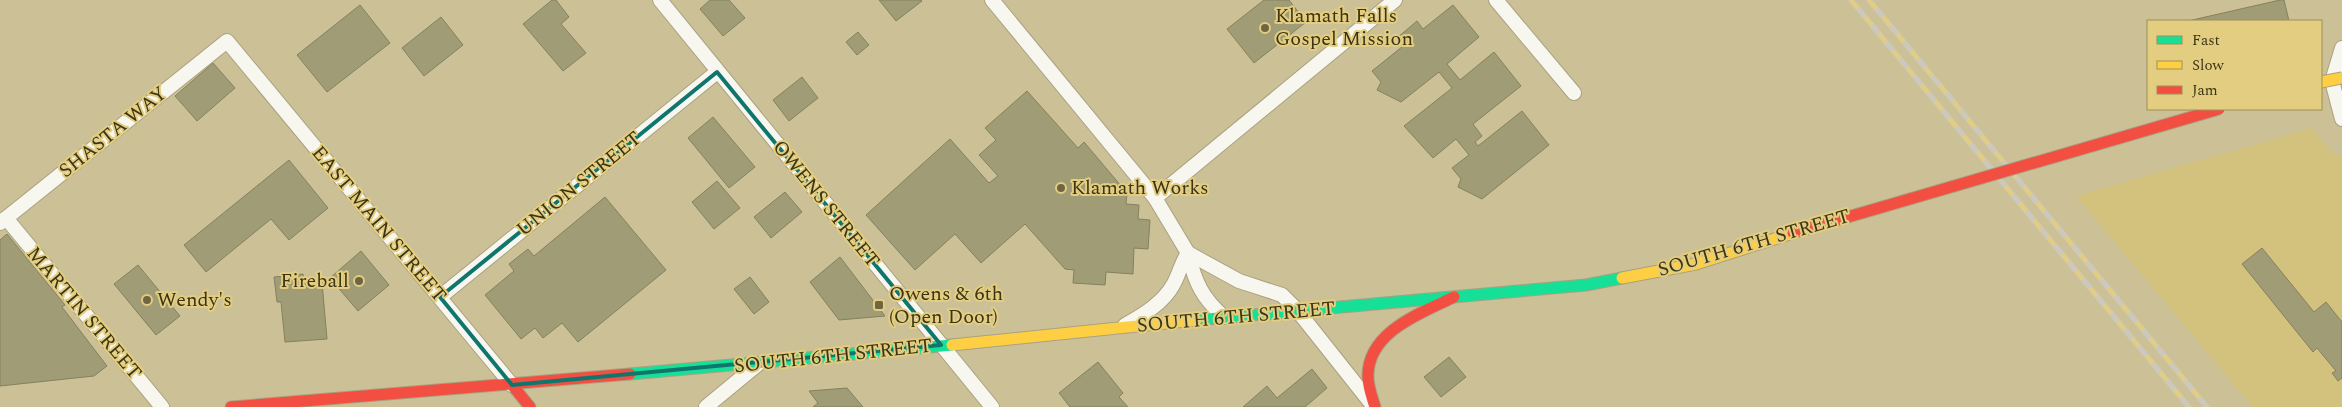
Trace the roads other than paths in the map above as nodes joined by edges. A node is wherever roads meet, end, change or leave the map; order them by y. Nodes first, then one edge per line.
1 (660, 0) edge
2 (992, 0) edge
3 (1395, 0) edge
4 (1496, 0) edge
5 (227, 41) joint
6 (2342, 48) edge
7 (718, 72) junction
8 (2342, 78) edge
9 (2322, 82) edge
10 (1574, 93) dead end
11 (2216, 110) edge
12 (2342, 119) edge
13 (1156, 198) junction
14 (3, 221) edge
15 (1188, 253) junction
16 (440, 297) junction
17 (1454, 297) junction
18 (1296, 310) junction
19 (1224, 318) junction
20 (1121, 328) junction
21 (942, 345) junction
22 (758, 364) junction
23 (512, 385) junction
24 (162, 407) edge
25 (231, 407) edge
26 (530, 407) edge
27 (706, 407) edge
28 (992, 407) edge
29 (1374, 407) edge

1 - 7 street, OWENS STREET
2 - 13 street
3 - 13 street
4 - 10 street
5 - 14 street, SHASTA WAY
5 - 16 street, EAST MAIN STREET
6 - 12 street
7 - 16 street, UNION STREET
7 - 21 street, OWENS STREET
8 - 9 main road, bridge
11 - 17 main road, SOUTH 6TH STREET, bridge
13 - 15 street
14 - 24 street, MARTIN STREET
15 - 18 street
15 - 19 street
15 - 20 street
16 - 23 street, EAST MAIN STREET
17 - 18 main road, SOUTH 6TH STREET
17 - 29 main road
18 - 19 main road, SOUTH 6TH STREET
18 - 29 street
19 - 20 main road, SOUTH 6TH STREET
20 - 21 main road, SOUTH 6TH STREET
21 - 22 main road, SOUTH 6TH STREET
21 - 28 street, OWENS STREET
22 - 23 main road, SOUTH 6TH STREET
22 - 27 street
23 - 25 main road, SOUTH 6TH STREET
23 - 26 main road, EAST MAIN STREET

